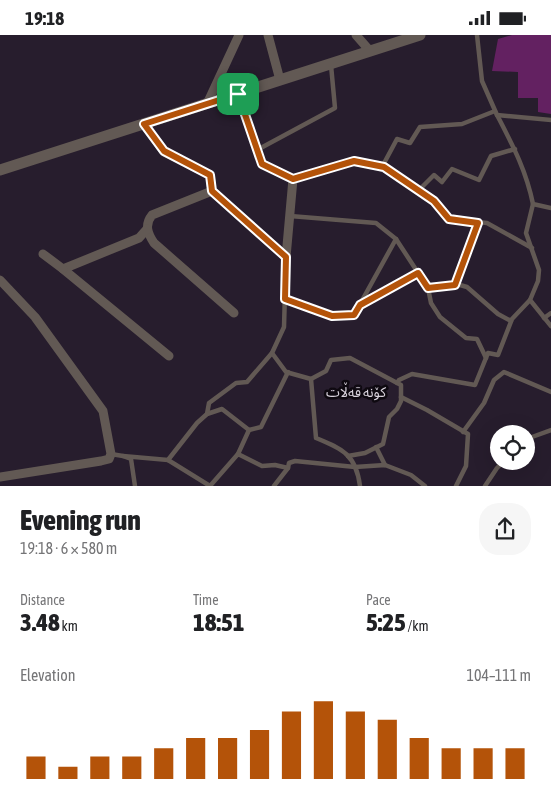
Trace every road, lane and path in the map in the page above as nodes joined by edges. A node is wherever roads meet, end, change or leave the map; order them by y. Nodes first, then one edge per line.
1 (239, 35) edge
2 (268, 35) edge
3 (356, 35) edge
4 (420, 35) edge
5 (477, 35) edge
6 (370, 51) junction
7 (331, 64) junction
8 (280, 80) junction
9 (238, 94) junction
10 (208, 103) junction
11 (496, 113) junction
12 (551, 120) edge
13 (144, 124) junction
14 (515, 149) junction
15 (257, 150) junction
16 (382, 167) junction
17 (0, 171) edge
18 (293, 179) junction
19 (212, 191) junction
20 (418, 191) junction
21 (533, 204) junction
22 (551, 208) edge
23 (290, 215) junction
24 (478, 223) junction
25 (147, 229) junction
26 (396, 239) junction
27 (532, 248) junction
28 (43, 254) dead end
29 (286, 257) junction
30 (63, 269) junction
31 (418, 273) junction
32 (0, 280) edge
33 (455, 285) junction
34 (428, 288) junction
35 (285, 299) junction
36 (530, 299) junction
37 (360, 305) junction
38 (234, 313) dead end
39 (551, 313) edge
40 (544, 318) junction
41 (511, 321) junction
42 (551, 326) edge
43 (272, 353) junction
44 (169, 356) dead end
45 (486, 358) junction
46 (288, 372) junction
47 (311, 379) junction
48 (397, 383) junction
49 (551, 392) edge
50 (401, 397) junction
51 (207, 414) junction
52 (249, 430) junction
53 (551, 430) edge
54 (464, 432) junction
55 (535, 436) edge
56 (376, 447) junction
57 (111, 454) junction
58 (238, 454) junction
59 (123, 456) junction
60 (348, 456) junction
61 (168, 460) junction
62 (385, 465) junction
63 (355, 467) junction
64 (288, 468) junction
65 (496, 470) edge
66 (0, 477) edge
67 (135, 486) edge
68 (210, 486) edge
69 (274, 486) edge
70 (360, 486) edge
71 (425, 486) edge
72 (456, 486) edge
73 (485, 486) edge

1 - 10 street
2 - 8 street
3 - 6 street
4 - 6 street
5 - 11 lane
6 - 7 street
7 - 8 street
7 - 15 lane
8 - 9 street
9 - 10 street
9 - 15 lane
10 - 13 street
11 - 12 lane
11 - 14 lane
11 - 16 lane
13 - 17 street
13 - 19 street
14 - 20 lane
14 - 21 lane
15 - 18 lane
16 - 18 lane
16 - 20 lane
18 - 23 street
19 - 25 street
19 - 29 street
20 - 24 lane
21 - 22 lane
21 - 27 lane
23 - 26 lane
23 - 29 street
24 - 27 lane
24 - 33 lane
25 - 30 street
25 - 38 street
26 - 31 lane
26 - 37 lane
27 - 36 lane
28 - 30 street
29 - 35 lane
30 - 44 street
31 - 34 lane
31 - 37 lane
32 - 57 street
33 - 34 lane
33 - 41 lane
34 - 45 lane
35 - 37 lane
35 - 43 lane
36 - 40 lane
36 - 41 lane
39 - 40 lane
40 - 42 lane
41 - 45 lane
43 - 46 lane
43 - 51 lane
45 - 48 lane
46 - 47 lane
46 - 52 lane
47 - 48 lane
47 - 60 lane
48 - 50 lane
49 - 54 lane
50 - 54 lane
50 - 56 lane
51 - 52 lane
51 - 61 lane
52 - 58 lane
53 - 55 lane
54 - 72 lane
56 - 60 lane
56 - 62 lane
57 - 59 lane
57 - 66 street
58 - 64 lane
58 - 68 lane
59 - 61 lane
59 - 67 lane
60 - 63 lane
61 - 68 lane
62 - 63 lane
62 - 71 lane
63 - 64 lane
63 - 70 lane
64 - 69 lane
65 - 73 lane

